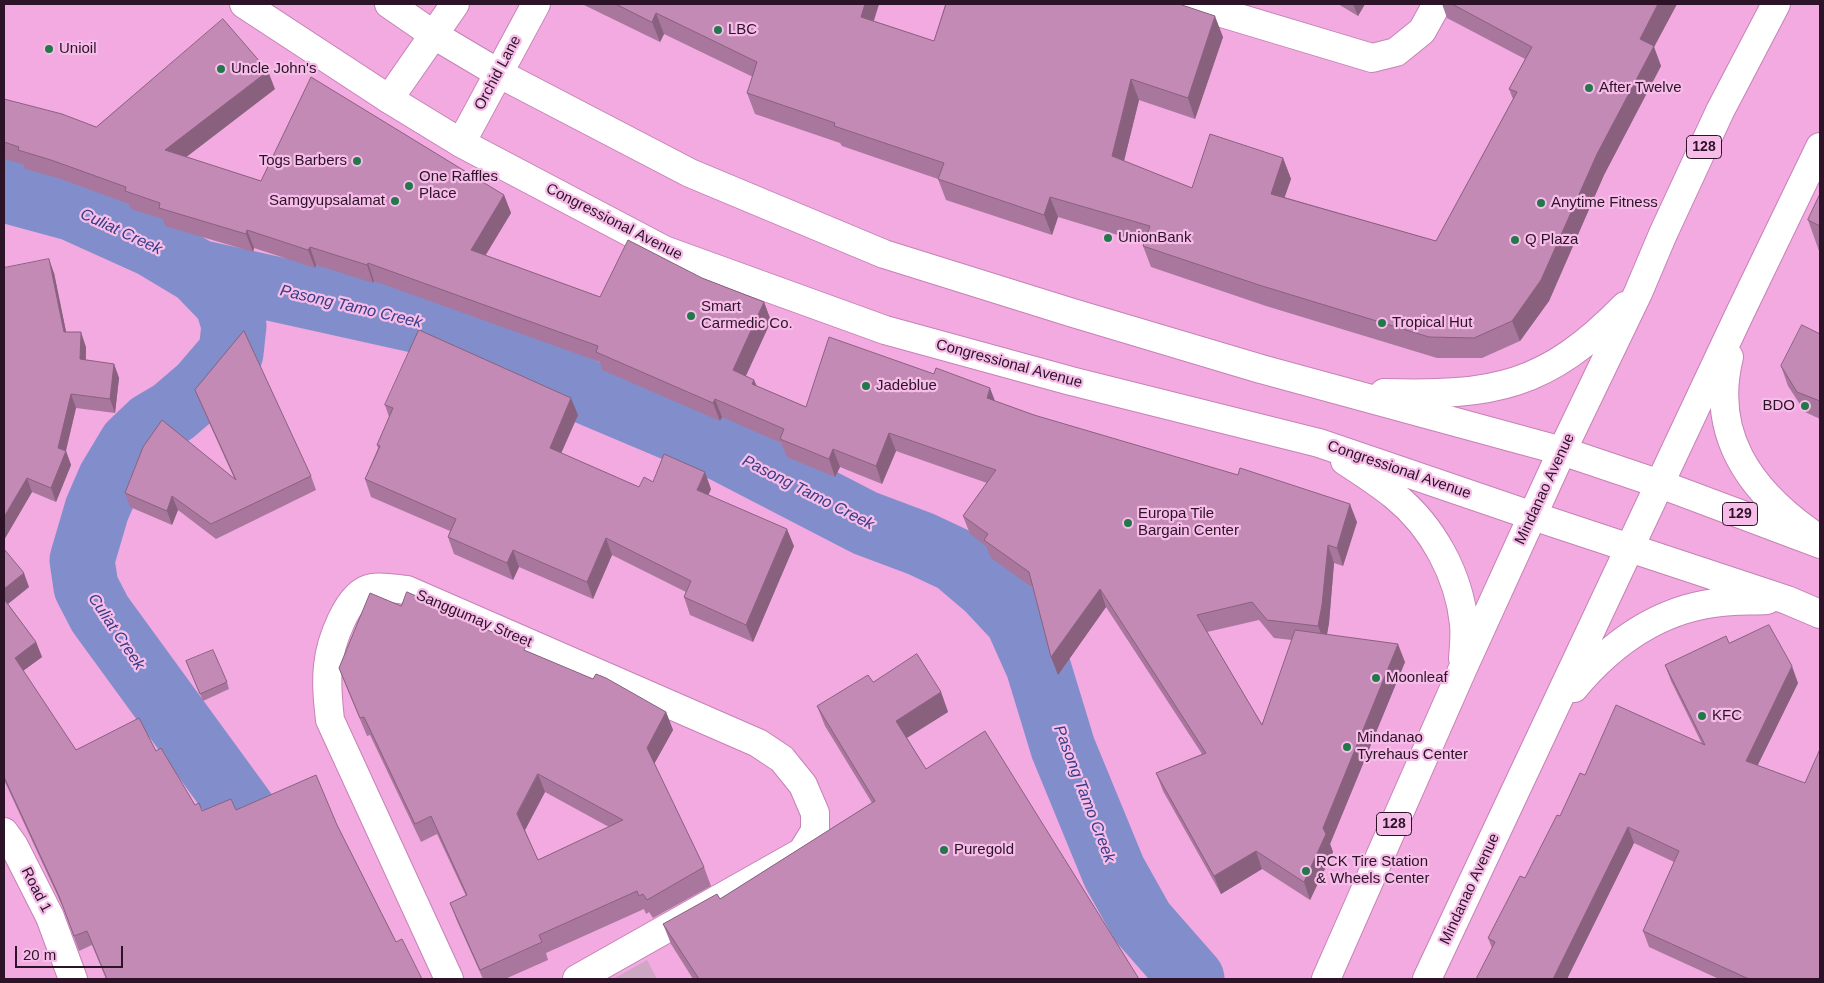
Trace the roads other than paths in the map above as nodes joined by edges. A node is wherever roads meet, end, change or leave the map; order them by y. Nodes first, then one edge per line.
1 (244, 4) edge
2 (389, 4) edge
3 (455, 4) edge
4 (536, 4) edge
5 (1192, 4) edge
6 (1436, 4) edge
7 (1776, 4) edge
8 (434, 34) junction
9 (498, 72) junction
10 (389, 99) junction
11 (461, 143) junction
12 (1820, 147) edge
13 (1638, 293) junction
14 (1739, 315) junction
15 (1340, 392) junction
16 (1319, 443) junction
17 (1562, 451) junction
18 (1660, 484) junction
19 (1533, 516) junction
20 (1820, 542) edge
21 (1631, 548) junction
22 (1787, 600) junction
23 (1820, 614) edge
24 (1463, 668) junction
25 (1554, 712) junction
26 (4, 832) edge
27 (73, 979) edge
28 (449, 979) edge
29 (577, 979) edge
30 (1326, 979) edge
31 (1427, 979) edge

1 - 10 main road, Congressional Avenue
2 - 8 main road, 129
3 - 8 main road
4 - 9 main road, Orchid Lane
5 - 6 main road
7 - 13 main road, Mindanao Avenue / 128
8 - 9 main road, 129
8 - 10 main road
9 - 11 main road, Orchid Lane
9 - 15 main road, 129
10 - 11 main road, Congressional Avenue
11 - 16 main road, Congressional Avenue
12 - 14 main road, Mindanao Avenue
13 - 15 main road
13 - 17 main road, Mindanao Avenue / 128
14 - 18 main road, Mindanao Avenue
14 - 20 main road
15 - 17 main road, 129
16 - 19 main road, Congressional Avenue
16 - 24 main road
17 - 18 main road, 129
17 - 19 main road, Mindanao Avenue / 128
18 - 20 main road, 129
18 - 21 main road, Mindanao Avenue
19 - 21 main road, Congressional Avenue
19 - 24 main road, Mindanao Avenue / 128
21 - 22 main road, Congressional Avenue
21 - 25 main road, Mindanao Avenue
22 - 23 main road, Congressional Avenue
22 - 25 main road
24 - 30 main road, Mindanao Avenue / 128
25 - 31 main road, Mindanao Avenue
26 - 27 main road, Road 1
28 - 29 main road, Sanggumay Street

